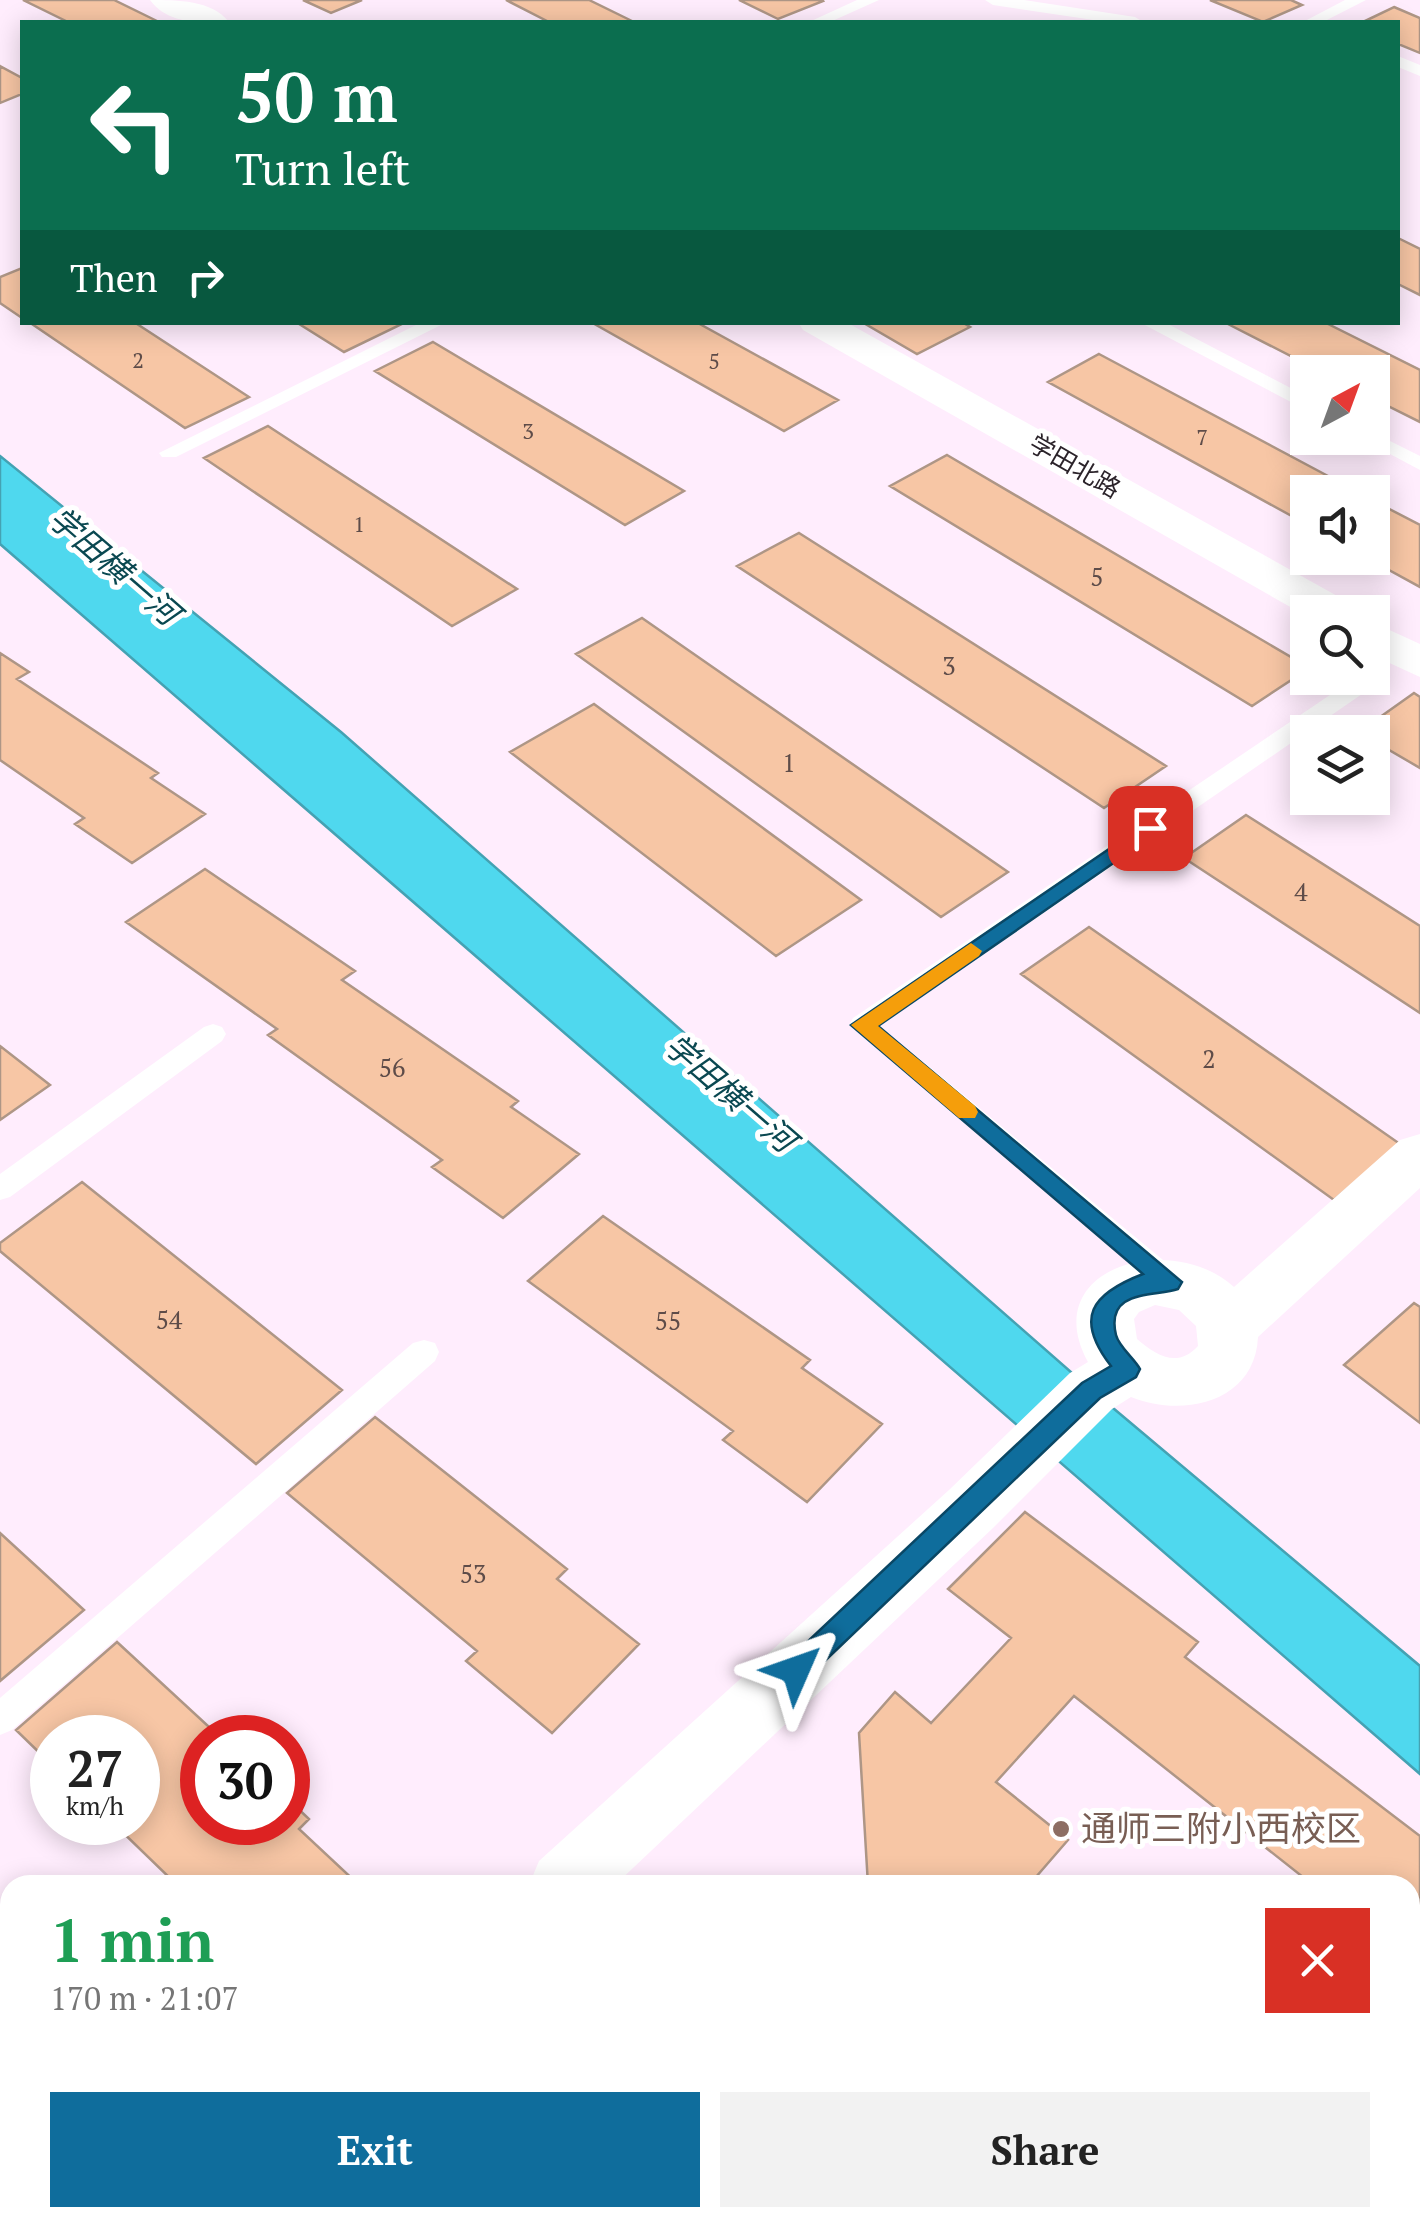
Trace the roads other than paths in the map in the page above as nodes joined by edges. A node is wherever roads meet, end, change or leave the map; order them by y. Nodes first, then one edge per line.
1 (166, 0) edge
2 (871, 0) edge
3 (992, 0) edge
4 (1358, 0) edge
5 (208, 20) edge
6 (822, 20) edge
7 (1122, 20) edge
8 (1315, 20) edge
9 (432, 325) edge
10 (822, 325) edge
11 (1154, 325) edge
12 (1290, 396) edge
13 (1390, 448) edge
14 (169, 454) dead end
15 (1420, 464) edge
16 (1302, 595) edge
17 (1393, 658) edge
18 (213, 1034) dead end
19 (1420, 1155) edge
20 (0, 1189) edge
21 (1170, 1282) junction
22 (1228, 1328) junction
23 (424, 1352) dead end
24 (1109, 1380) junction
25 (0, 1719) edge
26 (575, 1875) edge

1 - 5 street
2 - 6 lane
3 - 7 lane
4 - 8 lane
9 - 14 lane
10 - 16 street, 学田北路
11 - 12 lane
13 - 15 lane
17 - 21 lane
18 - 20 lane
19 - 22 street
21 - 22 street
21 - 24 street
22 - 24 street
23 - 25 lane
24 - 26 street

